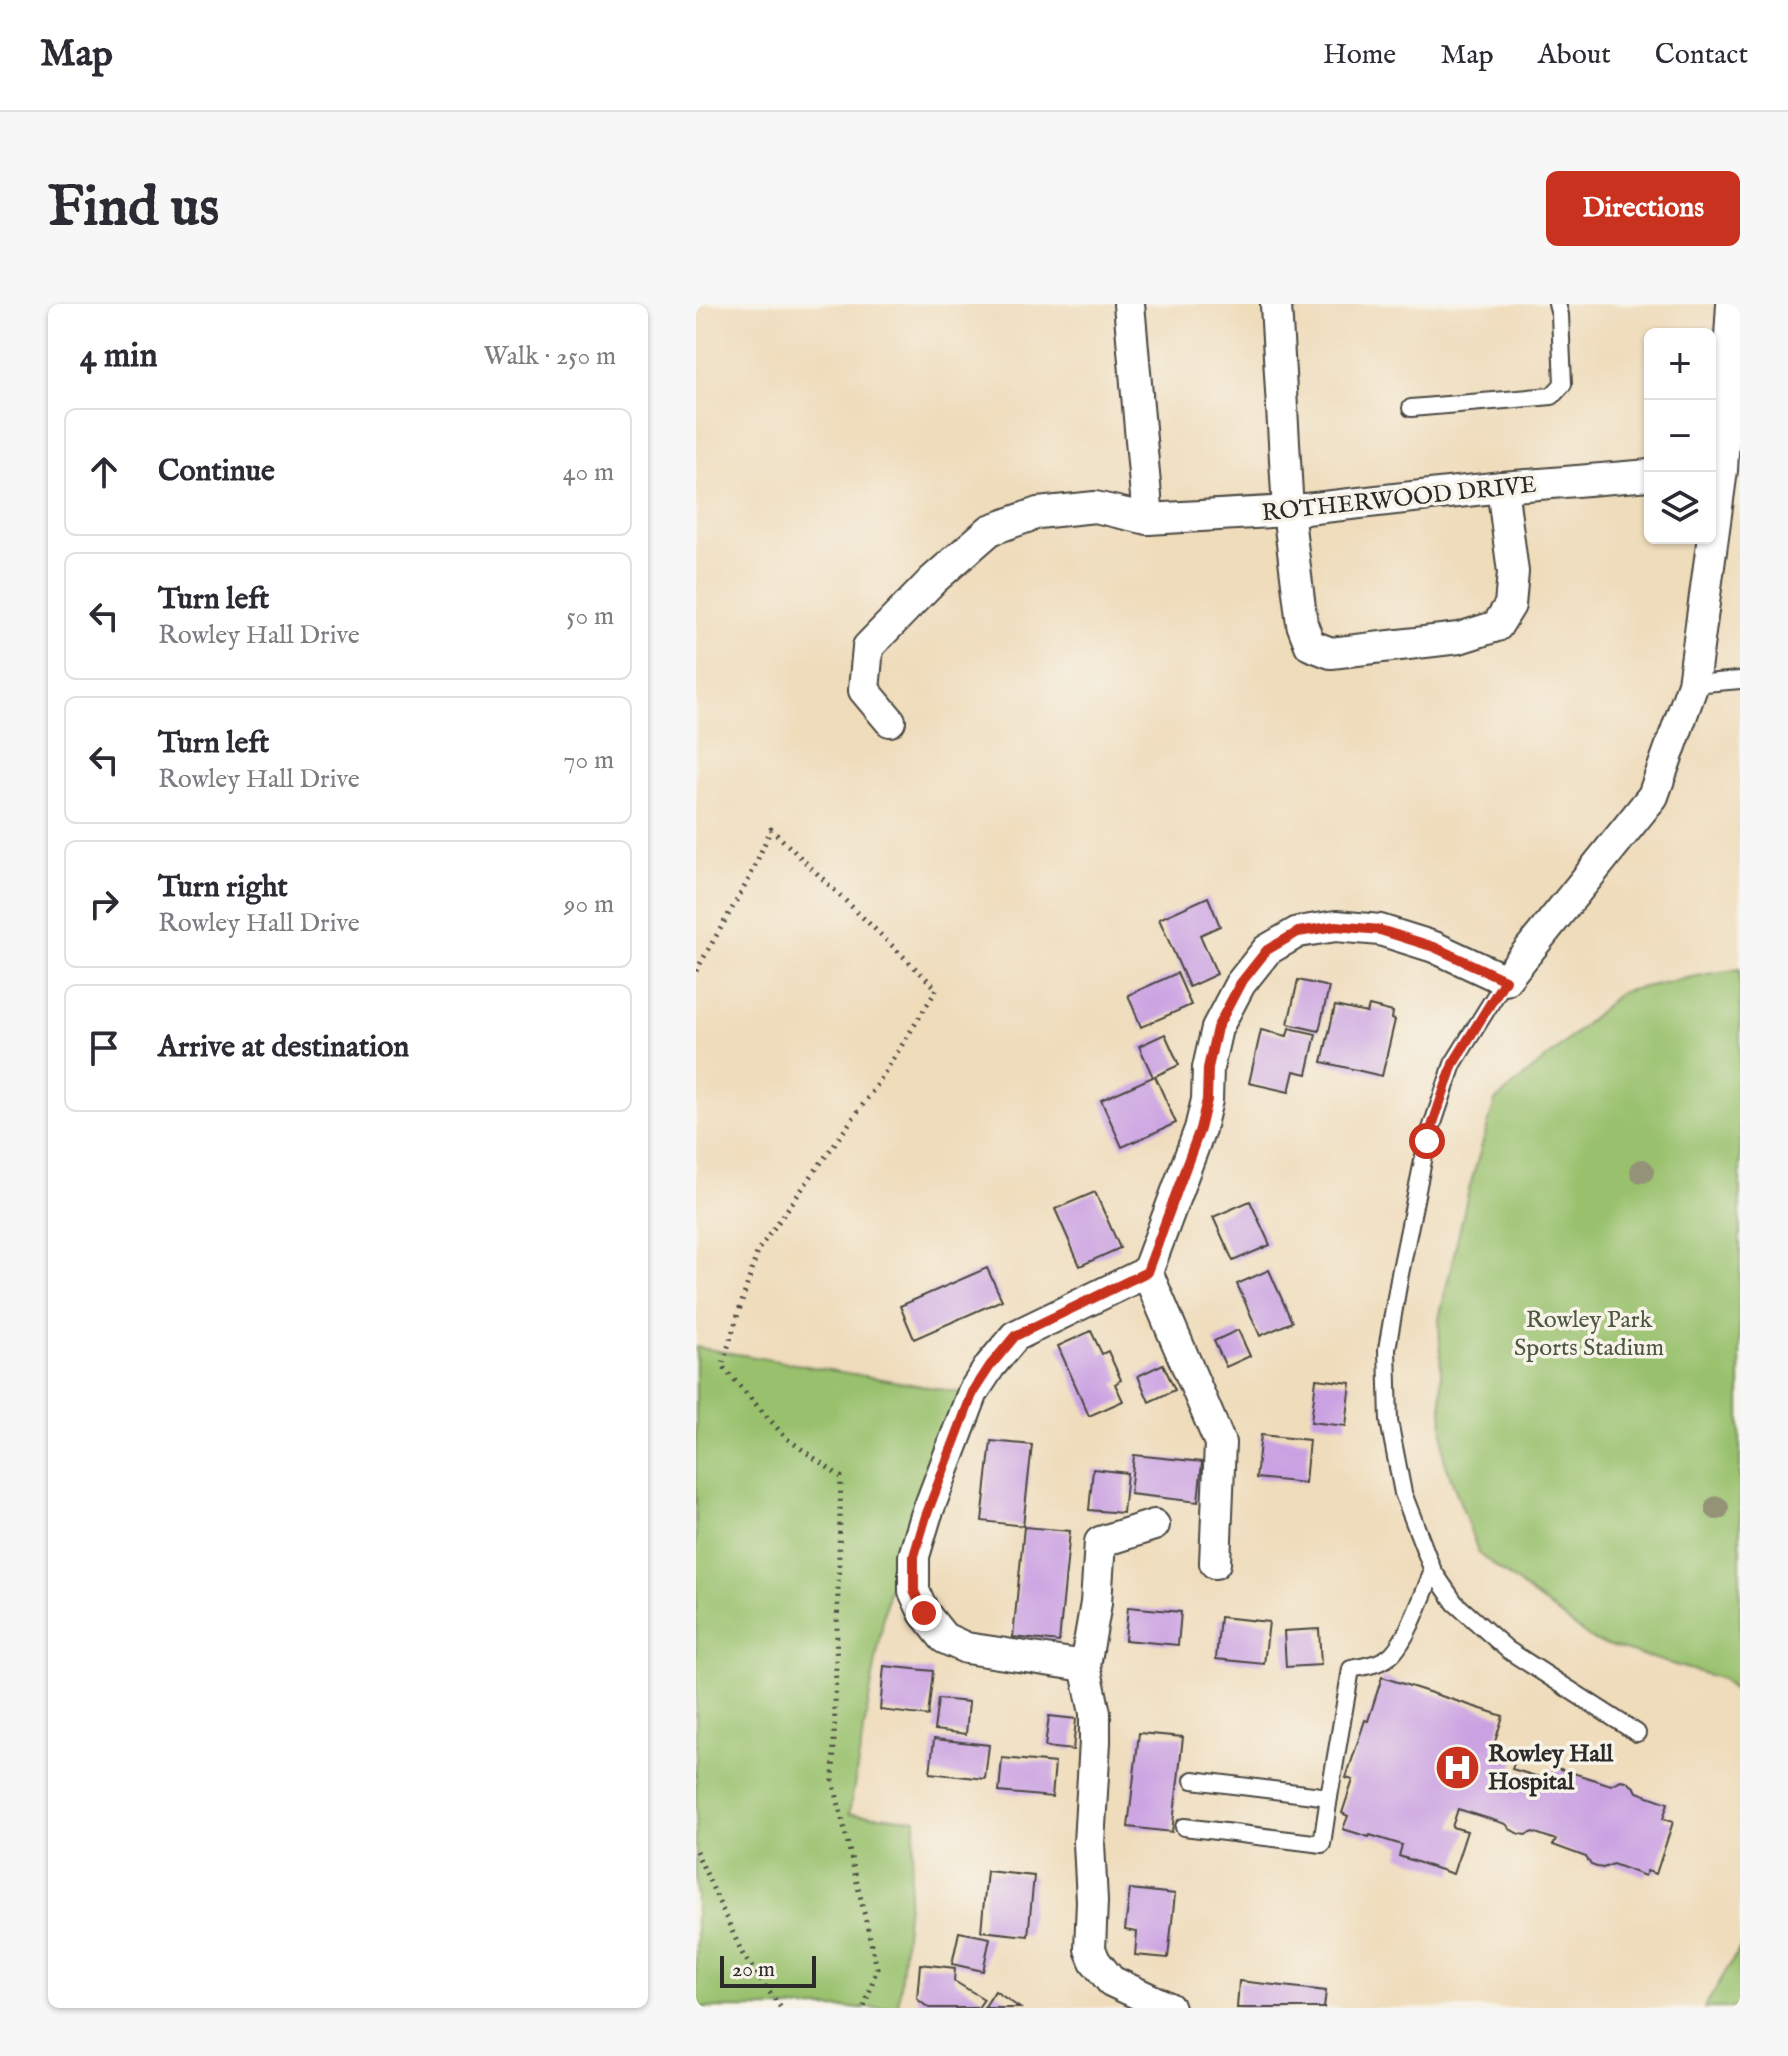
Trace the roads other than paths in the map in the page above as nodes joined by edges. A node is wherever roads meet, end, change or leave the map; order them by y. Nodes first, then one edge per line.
1 (1129, 304) edge
2 (1557, 304) edge
3 (1732, 304) edge
4 (1276, 305) edge
5 (1411, 408) dead end
6 (1724, 469) edge
7 (1644, 475) edge
8 (1502, 487) junction
9 (1288, 511) junction
10 (1148, 519) junction
11 (1740, 680) edge
12 (1693, 684) junction
13 (890, 721) dead end
14 (1505, 980) junction
15 (1147, 1272) junction
16 (1154, 1525) dead end
17 (1215, 1563) dead end
18 (1433, 1571) junction
19 (1085, 1666) junction
20 (1637, 1733) dead end
21 (1193, 1780) dead end
22 (1329, 1797) junction
23 (1184, 1827) dead end
24 (1169, 2008) edge

1 - 10 street
2 - 5 lane
3 - 6 street
4 - 9 street
6 - 12 street
7 - 8 street, ROTHERWOOD DRIVE
8 - 9 street, ROTHERWOOD DRIVE
8 - 9 street
9 - 10 street, ROTHERWOOD DRIVE
10 - 13 street, ROTHERWOOD DRIVE
11 - 12 lane
12 - 14 street
14 - 15 street
14 - 18 lane
15 - 17 street
15 - 19 street
16 - 19 street
18 - 20 lane
18 - 22 lane
19 - 24 street
21 - 22 lane
22 - 23 lane

